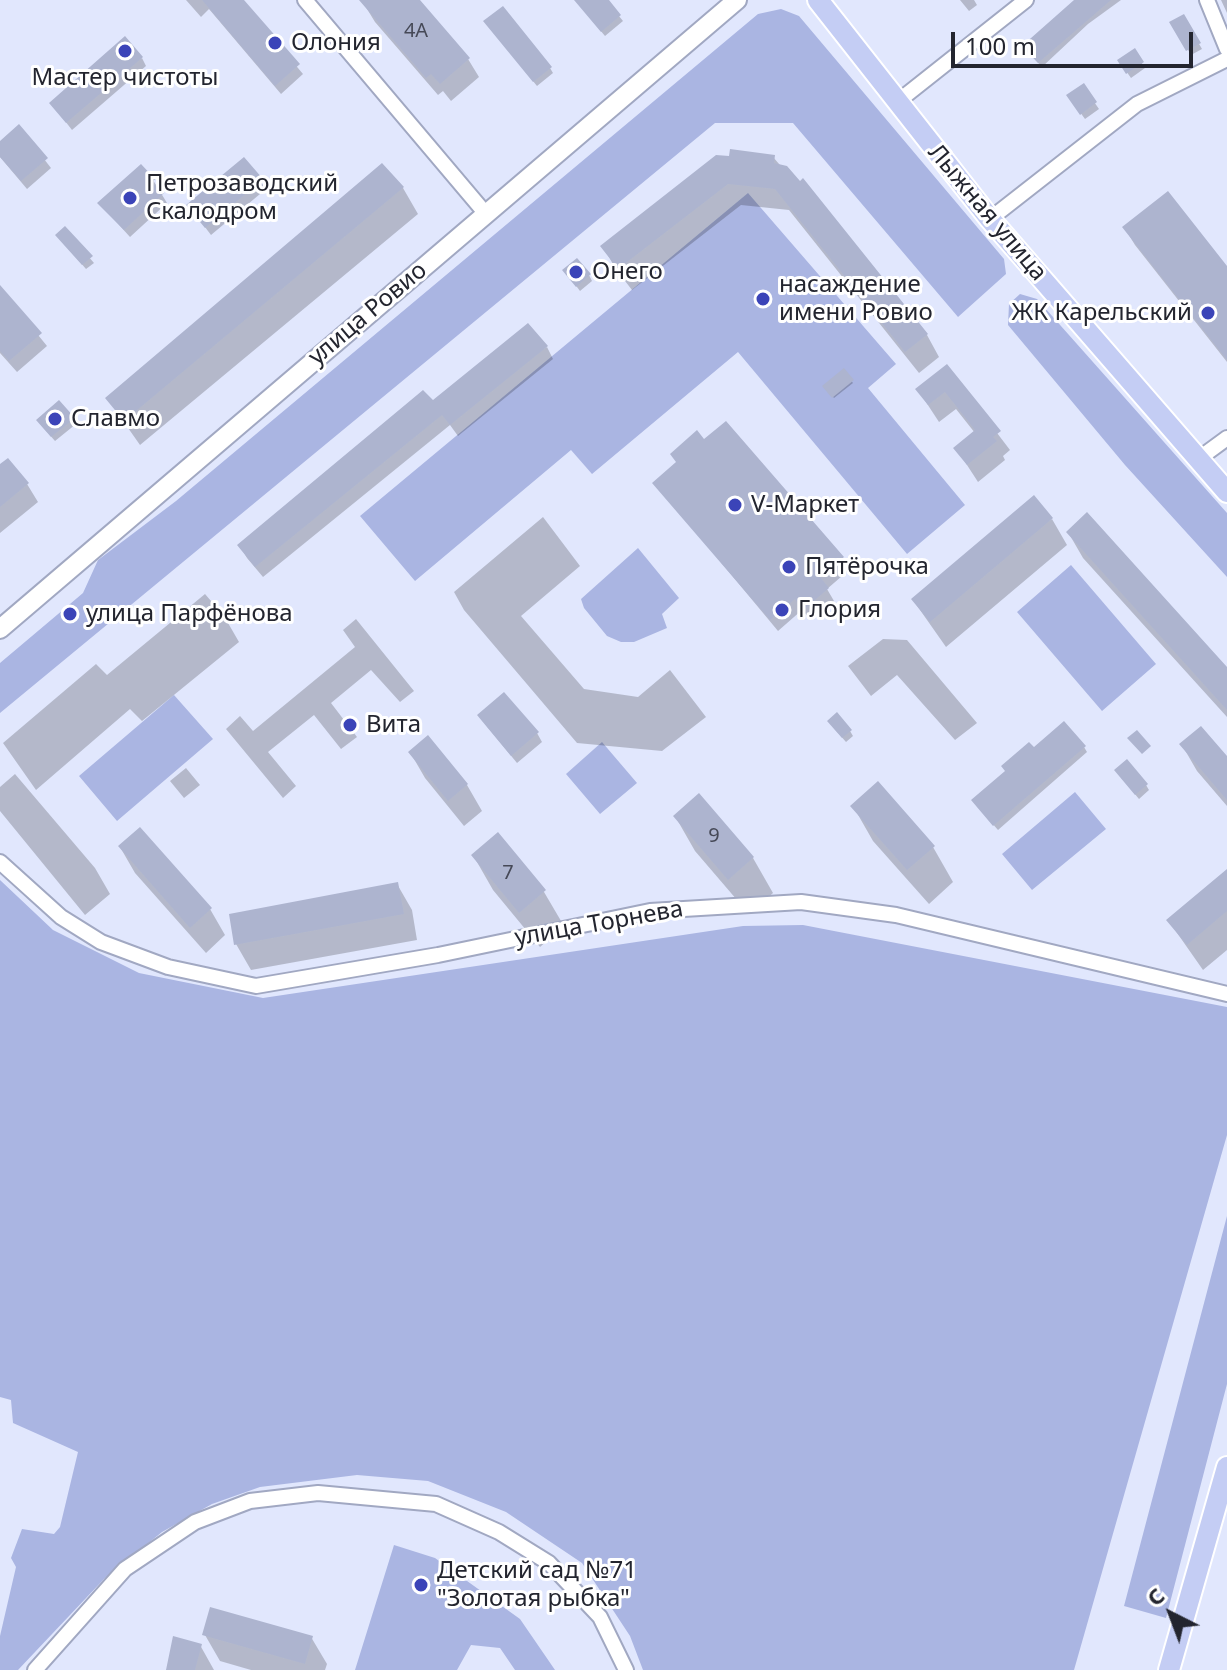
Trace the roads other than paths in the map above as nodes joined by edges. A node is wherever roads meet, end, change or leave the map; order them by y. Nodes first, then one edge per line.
1 (305, 0) edge
2 (737, 0) edge
3 (818, 0) edge
4 (1026, 0) edge
5 (1207, 0) edge
6 (1227, 49) edge
7 (1227, 59) edge
8 (896, 103) junction
9 (486, 214) junction
10 (990, 219) junction
11 (1227, 438) edge
12 (1197, 460) junction
13 (1227, 492) edge
14 (0, 629) edge
15 (0, 862) edge
16 (1227, 994) edge
17 (1227, 1467) edge
18 (35, 1670) edge
19 (626, 1670) edge
20 (1169, 1670) edge

1 - 9 street
2 - 9 main road, улица Ровио
3 - 8 main road, Лыжная улица
4 - 8 street
5 - 6 street
7 - 10 street
8 - 10 main road, Лыжная улица
9 - 14 main road, улица Ровио
10 - 12 main road, Лыжная улица
11 - 12 street
12 - 13 main road, Лыжная улица
15 - 16 street, улица Торнева
17 - 20 main road
18 - 19 street

